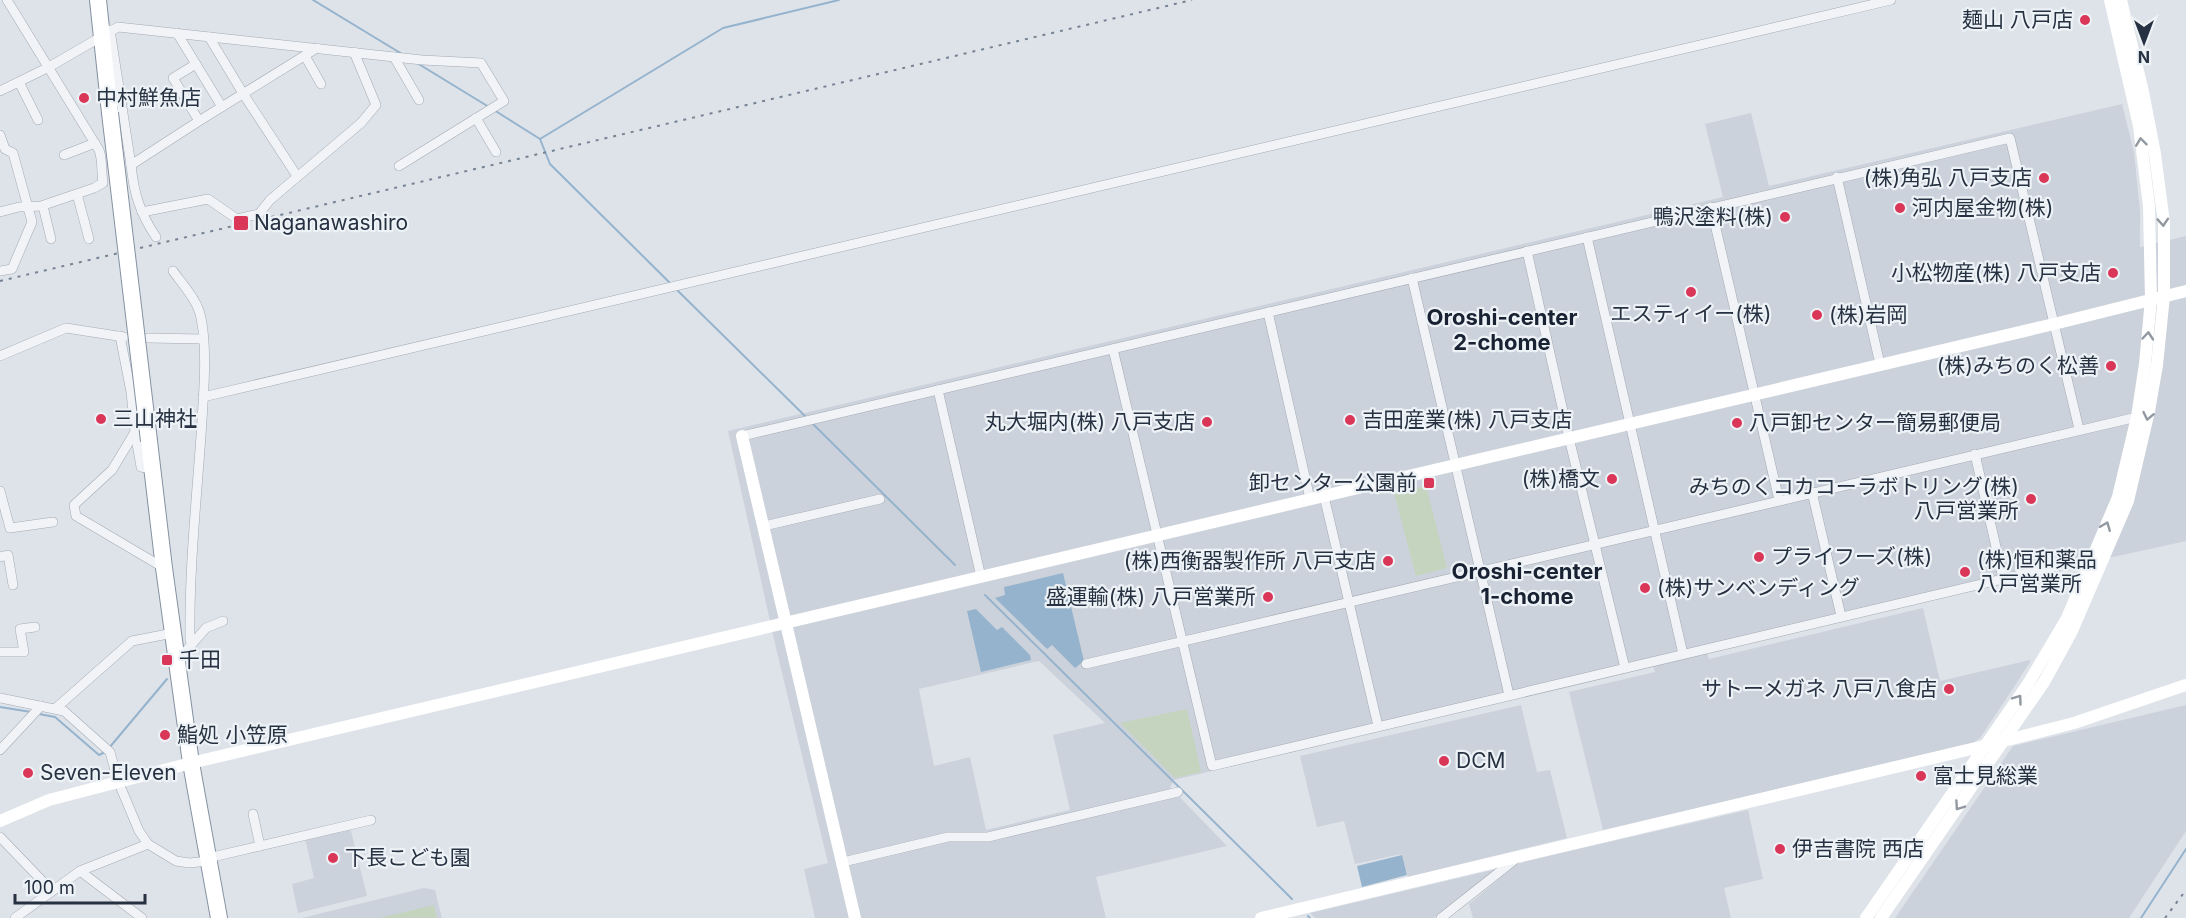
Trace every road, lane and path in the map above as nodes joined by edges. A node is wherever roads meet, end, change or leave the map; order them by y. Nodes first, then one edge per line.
1 (7, 0) edge
2 (98, 0) edge
3 (1892, 0) edge
4 (2110, 0) edge
5 (2121, 0) edge
6 (106, 33) junction
7 (177, 33) junction
8 (209, 37) junction
9 (317, 48) junction
10 (354, 52) junction
11 (305, 56) junction
12 (394, 57) junction
13 (196, 64) junction
14 (49, 67) junction
15 (19, 82) junction
16 (321, 84) dead end
17 (0, 90) edge
18 (244, 95) junction
19 (419, 100) dead end
20 (222, 107) junction
21 (476, 118) junction
22 (38, 120) dead end
23 (199, 121) junction
24 (0, 135) edge
25 (95, 143) junction
26 (496, 152) dead end
27 (64, 155) dead end
28 (131, 165) junction
29 (399, 166) dead end
30 (297, 176) junction
31 (1837, 177) junction
32 (77, 194) junction
33 (43, 206) junction
34 (28, 207) junction
35 (1711, 207) junction
36 (0, 212) edge
37 (142, 212) junction
38 (156, 237) dead end
39 (1587, 237) junction
40 (88, 238) dead end
41 (51, 239) dead end
42 (1527, 251) junction
43 (0, 271) edge
44 (173, 271) dead end
45 (1412, 278) junction
46 (2186, 291) edge
47 (2158, 298) junction
48 (1268, 312) junction
49 (2054, 324) junction
50 (148, 338) dead end
51 (203, 339) junction
52 (1113, 349) junction
53 (0, 356) edge
54 (1880, 364) junction
55 (938, 390) junction
56 (1753, 394) junction
57 (203, 397) junction
58 (2137, 417) junction
59 (1629, 423) junction
60 (2079, 429) junction
61 (742, 436) joint
62 (142, 437) junction
63 (1569, 438) junction
64 (1975, 454) junction
65 (1455, 465) junction
66 (0, 491) edge
67 (1812, 492) junction
68 (1324, 496) junction
69 (880, 499) dead end
70 (1310, 499) junction
71 (1779, 500) junction
72 (53, 522) dead end
73 (764, 526) junction
74 (1655, 530) junction
75 (1157, 536) junction
76 (1594, 544) junction
77 (0, 556) edge
78 (164, 568) junction
79 (2094, 570) junction
80 (1480, 571) junction
81 (981, 577) junction
82 (2003, 578) junction
83 (13, 585) dead end
84 (1348, 602) junction
85 (179, 605) junction
86 (1841, 616) junction
87 (223, 621) dead end
88 (786, 623) junction
89 (35, 627) dead end
90 (173, 633) junction
91 (1182, 642) junction
92 (192, 643) junction
93 (0, 652) edge
94 (1683, 654) junction
95 (176, 662) junction
96 (1086, 664) dead end
97 (1625, 668) junction
98 (2186, 685) edge
99 (1509, 695) junction
100 (0, 698) edge
101 (41, 706) junction
102 (56, 708) junction
103 (1378, 726) junction
104 (2004, 741) junction
105 (1984, 746) junction
106 (0, 750) edge
107 (191, 763) junction
108 (118, 781) junction
109 (1178, 792) dead end
110 (253, 814) dead end
111 (371, 820) dead end
112 (0, 821) edge
113 (0, 837) edge
114 (148, 844) junction
115 (260, 846) junction
116 (1518, 857) junction
117 (209, 860) junction
118 (843, 862) junction
119 (80, 871) junction
120 (52, 891) junction
121 (1299, 914) edge
122 (15, 918) edge
123 (142, 918) edge
124 (219, 918) edge
125 (855, 918) edge
126 (1261, 918) edge
127 (1441, 918) edge
128 (1866, 918) edge
129 (1881, 918) edge

1 - 14 street
2 - 6 highway
3 - 57 street
47 -> 4 street
5 -> 47 street
6 - 7 street
6 - 14 street
6 - 28 street
6 - 62 highway, bridge
7 - 8 street
7 - 13 street
8 - 9 street
8 - 18 street
9 - 10 street
9 - 11 street
10 - 12 street
10 - 30 street
11 - 16 street
11 - 18 street
12 - 19 street
12 - 21 street
13 - 20 street
13 - 23 street
14 - 15 street
14 - 25 street
15 - 17 street
15 - 22 street
18 - 20 street
18 - 30 street
20 - 23 street
21 - 26 street
21 - 29 street
23 - 28 street
24 - 34 street
25 - 27 street
25 - 32 street
28 - 37 street
30 - 37 street
31 - 35 street
31 - 49 street
31 - 54 street
32 - 33 street
32 - 40 street
33 - 34 street
33 - 41 street
34 - 36 street
34 - 43 street
35 - 39 street
35 - 56 street
37 - 38 street
39 - 42 street
39 - 59 street
42 - 45 street
42 - 63 street
44 - 51 street
45 - 48 street
45 - 65 street
46 - 47 street
47 - 49 street
58 -> 47 street
47 -> 79 street
48 - 52 street
48 - 70 street
49 - 54 street
49 - 60 street
50 - 51 street
51 - 57 street
52 - 55 street
52 - 75 street
53 - 62 street
54 - 56 street
55 - 61 street
55 - 81 street
56 - 59 street
56 - 71 street
57 - 85 street
58 - 60 street
79 -> 58 street
59 - 63 street
59 - 74 street
60 - 64 street
61 - 73 street
62 - 78 highway
62 - 78 street
63 - 65 street
63 - 76 street
64 - 67 street
64 - 82 street
65 - 68 street
65 - 80 street
66 - 72 street
67 - 71 street
67 - 86 street
68 - 70 street
68 - 84 street
69 - 73 street
70 - 75 street
71 - 74 street
73 - 88 street
74 - 76 street
74 - 94 street
75 - 81 street
75 - 91 street
76 - 80 street
76 - 97 street
77 - 83 street
78 - 85 highway
79 - 82 street
79 - 104 street
105 -> 79 street
80 - 84 street
80 - 99 street
81 - 88 street
82 - 86 street
84 - 91 street
84 - 103 street
85 - 90 highway
85 - 92 street
86 - 94 street
87 - 92 street
88 - 107 street
88 - 118 street
89 - 93 street
90 - 95 highway
90 - 102 street
91 - 96 street
91 - 103 street
92 - 95 street
94 - 97 street
95 - 107 highway
97 - 99 street
98 - 104 street
99 - 103 street
100 - 101 street
101 - 102 street
101 - 106 street
102 - 108 street
104 - 105 street
104 -> 129 street
105 - 116 street
105 - 128 street
107 - 108 street
107 - 117 highway
108 - 112 street
108 - 114 street
109 - 118 street
110 - 115 street
111 - 115 street
113 - 120 street
114 - 117 street
114 - 119 street
115 - 117 street
116 - 121 street
116 - 127 street
117 - 124 highway
118 - 125 street
119 - 120 street
119 - 123 street
120 - 122 street
121 - 126 street

